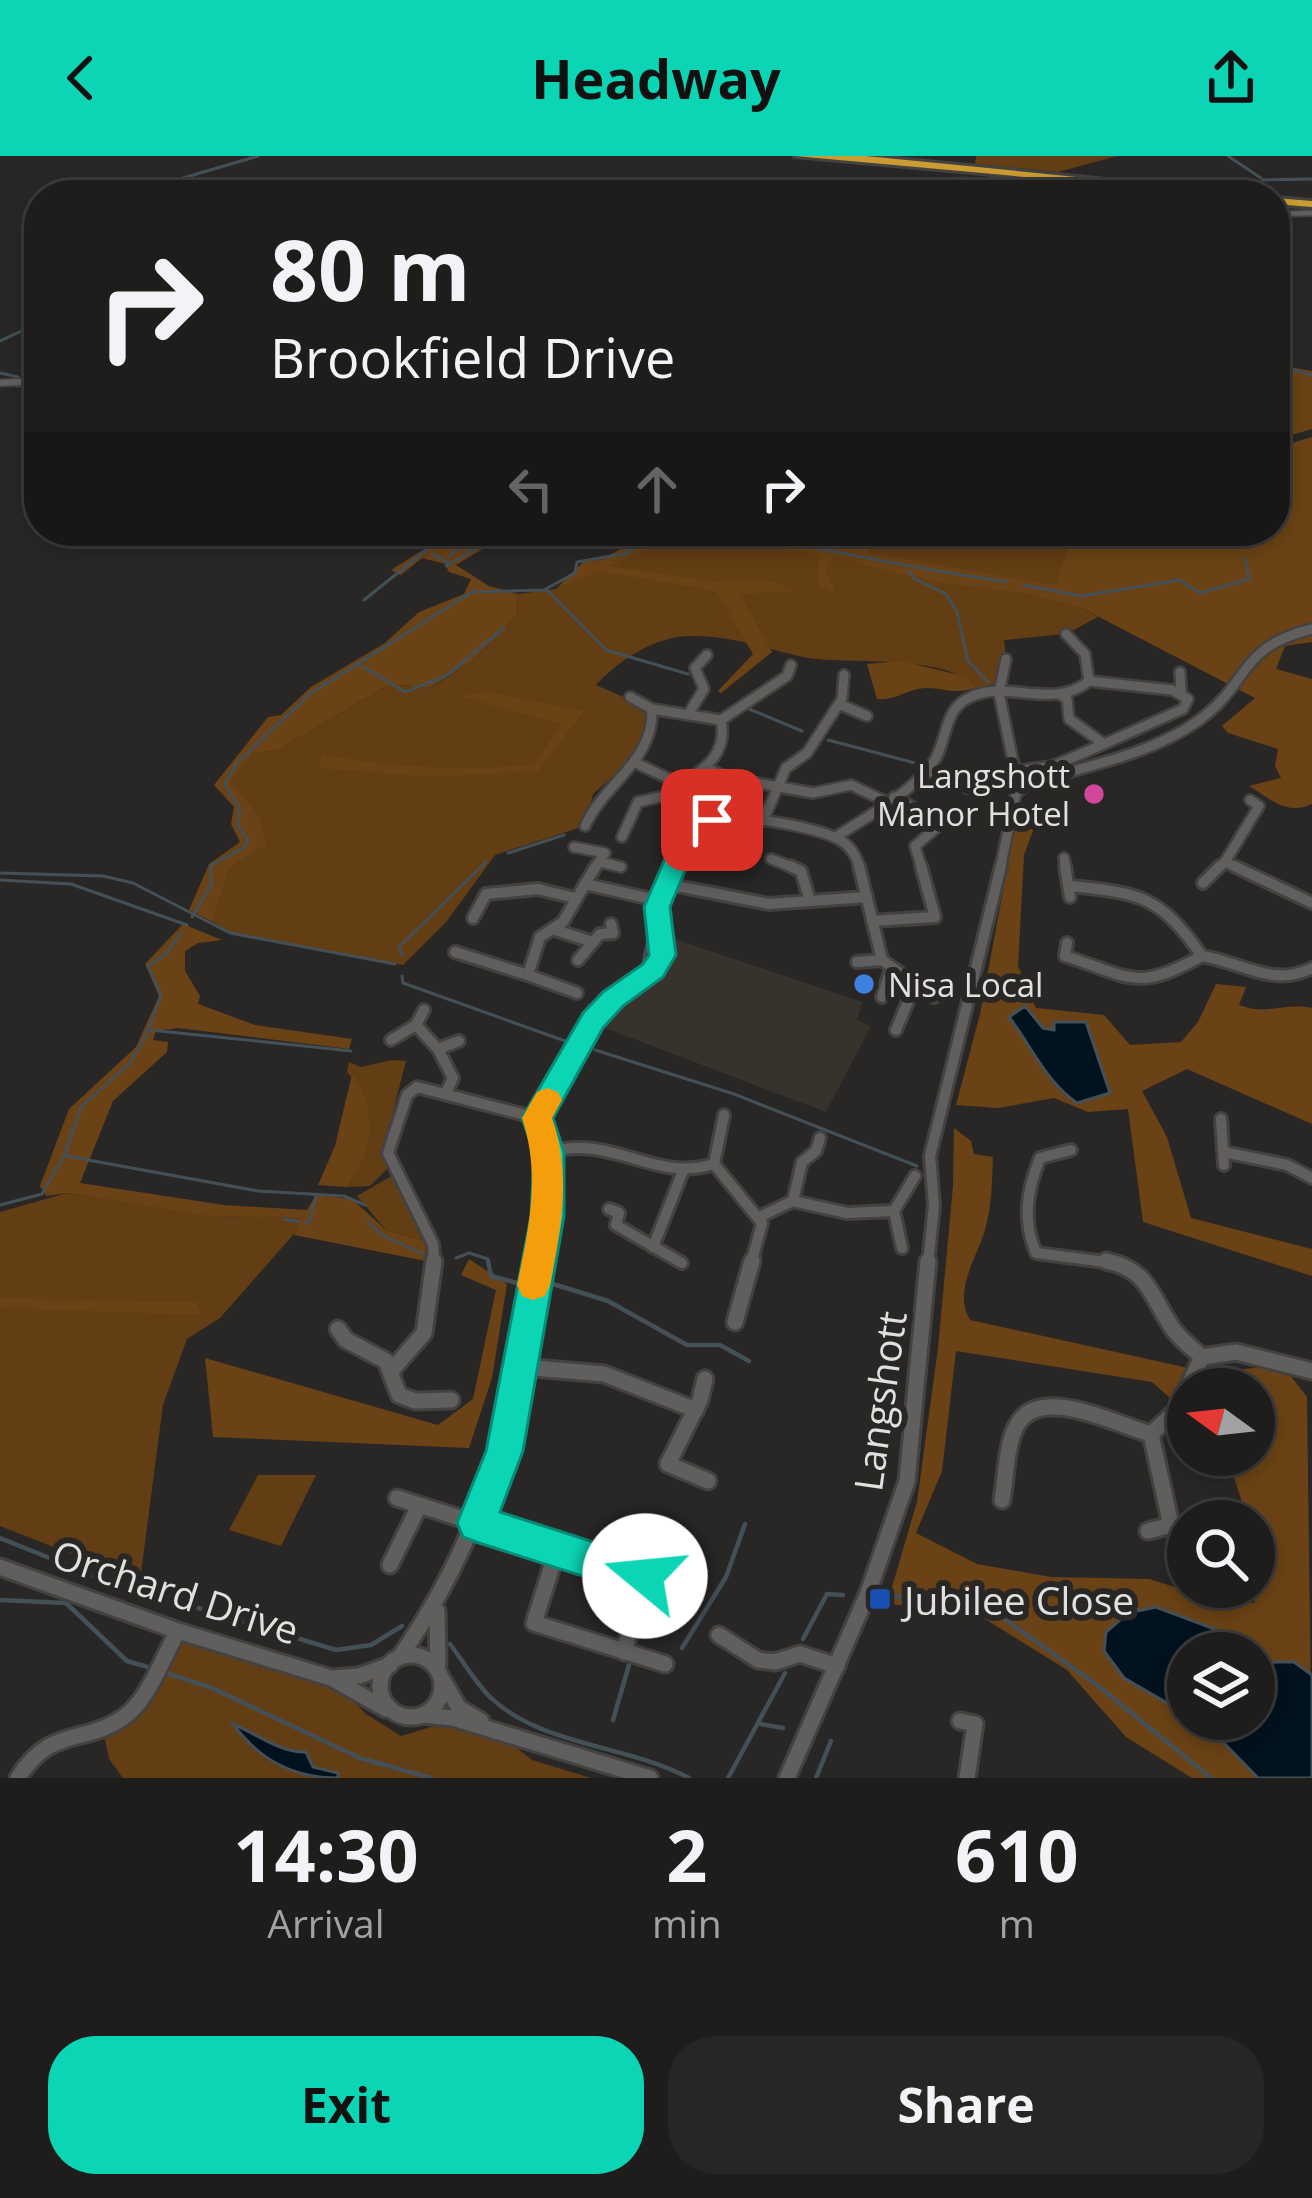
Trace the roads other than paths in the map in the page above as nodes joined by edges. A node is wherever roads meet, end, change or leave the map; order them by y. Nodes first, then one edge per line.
1 (799, 156) edge
2 (838, 156) edge
3 (1054, 180) edge
4 (1093, 180) edge
5 (1312, 629) edge
6 (1066, 634) dead end
7 (707, 655) dead end
8 (1006, 659) dead end
9 (680, 664) dead end
10 (791, 665) dead end
11 (695, 668) junction
12 (1180, 672) dead end
13 (844, 675) dead end
14 (1089, 682) junction
15 (772, 687) junction
16 (788, 692) dead end
17 (1181, 692) junction
18 (999, 693) junction
19 (1062, 696) junction
20 (630, 697) dead end
21 (838, 704) junction
22 (652, 709) junction
23 (689, 713) junction
24 (867, 716) dead end
25 (721, 720) junction
26 (1104, 744) junction
27 (636, 763) junction
28 (708, 769) junction
29 (926, 770) junction
30 (683, 787) junction
31 (776, 787) junction
32 (982, 794) dead end
33 (891, 800) junction
34 (1274, 811) dead end
35 (742, 817) junction
36 (712, 820) junction
37 (763, 821) junction
38 (585, 826) dead end
39 (622, 837) dead end
40 (836, 837) junction
41 (574, 848) dead end
42 (1064, 858) dead end
43 (739, 859) dead end
44 (771, 859) dead end
45 (600, 862) junction
46 (1227, 865) junction
47 (622, 867) dead end
48 (1203, 883) dead end
49 (585, 884) junction
50 (667, 884) junction
51 (867, 897) junction
52 (575, 898) junction
53 (660, 902) junction
54 (810, 902) junction
55 (1312, 903) edge
56 (472, 918) dead end
57 (872, 921) junction
58 (611, 924) dead end
59 (552, 929) junction
60 (593, 942) junction
61 (1067, 943) dead end
62 (455, 952) dead end
63 (1202, 956) junction
64 (578, 960) dead end
65 (857, 962) dead end
66 (886, 965) junction
67 (1312, 968) edge
68 (528, 975) junction
69 (914, 987) junction
70 (578, 993) dead end
71 (883, 997) dead end
72 (934, 997) dead end
73 (424, 1010) dead end
74 (416, 1024) junction
75 (896, 1030) dead end
76 (391, 1040) dead end
77 (459, 1040) dead end
78 (437, 1049) junction
79 (446, 1093) junction
80 (724, 1115) dead end
81 (537, 1118) junction
82 (1221, 1120) dead end
83 (820, 1138) dead end
84 (1072, 1150) dead end
85 (549, 1152) junction
86 (714, 1164) junction
87 (683, 1171) junction
88 (915, 1176) dead end
89 (1312, 1178) edge
90 (793, 1201) junction
91 (609, 1209) dead end
92 (895, 1211) junction
93 (761, 1216) junction
94 (653, 1247) junction
95 (902, 1248) dead end
96 (682, 1263) dead end
97 (735, 1322) dead end
98 (338, 1329) dead end
99 (1202, 1357) junction
100 (522, 1366) junction
101 (391, 1371) junction
102 (1312, 1372) edge
103 (705, 1379) dead end
104 (451, 1400) dead end
105 (696, 1410) junction
106 (1151, 1434) junction
107 (707, 1481) dead end
108 (398, 1498) dead end
109 (1002, 1500) dead end
110 (419, 1506) junction
111 (1167, 1507) edge
112 (476, 1523) junction
113 (1167, 1526) edge
114 (1148, 1532) dead end
115 (656, 1538) dead end
116 (557, 1550) junction
117 (390, 1564) dead end
118 (0, 1567) edge
119 (645, 1576) junction
120 (438, 1608) junction
121 (178, 1631) junction
122 (719, 1635) dead end
123 (624, 1652) junction
124 (395, 1662) junction
125 (665, 1664) dead end
126 (837, 1666) junction
127 (440, 1673) junction
128 (331, 1678) junction
129 (386, 1709) junction
130 (422, 1715) junction
131 (973, 1723) dead end
132 (494, 1730) junction
133 (18, 1778) edge
134 (650, 1778) edge
135 (788, 1778) edge
136 (967, 1778) edge

1 - 3 highway
2 - 4 highway
5 - 126 street, Langshott
6 - 14 street
7 - 11 street
8 - 18 street
9 - 11 street
10 - 15 street
11 - 23 street
12 - 17 street
13 - 21 street
14 - 17 street
14 - 19 street
15 - 16 street
15 - 25 street
17 - 26 street
18 - 19 street
18 - 26 street
18 - 29 street
19 - 26 street
20 - 22 street
21 - 24 street
21 - 31 street
22 - 23 street
22 - 27 street
23 - 25 street
25 - 28 street
27 - 30 street
27 - 38 street
28 - 30 street
28 - 31 street
29 - 32 street
29 - 33 street
30 - 36 street
30 - 39 street
31 - 33 street
31 - 37 street
33 - 40 street
33 - 57 street
34 - 46 street
35 - 36 street
35 - 37 street
35 - 43 street
36 - 50 street
37 - 40 street
40 - 51 street
41 - 45 street
42 - 63 street
44 - 54 street
45 - 47 street
45 - 49 street
46 - 48 street
46 - 55 street
49 - 52 street
49 - 53 street
50 - 53 street
50 - 54 street
51 - 54 street
51 - 57 street
52 - 56 street
52 - 59 street
53 - 81 street
57 - 66 street
58 - 60 street
59 - 60 street
59 - 68 street
60 - 64 street
61 - 63 street
62 - 68 street
63 - 67 street
65 - 66 street
66 - 69 street
66 - 71 street
68 - 70 street
69 - 72 street
69 - 75 street
73 - 74 street
74 - 76 street
74 - 78 street
77 - 78 street
78 - 79 street
79 - 81 street
79 - 101 street
80 - 86 street
81 - 85 street
82 - 89 street
83 - 90 street
84 - 99 street
85 - 87 street
85 - 100 street
86 - 87 street
86 - 93 street
87 - 94 street
88 - 92 street
90 - 92 street
90 - 93 street
91 - 94 street
92 - 95 street
93 - 97 street
94 - 96 street
98 - 101 street
99 - 102 street
99 - 106 street
100 - 105 street
100 - 112 street
101 - 104 street
103 - 105 street
105 - 107 street
106 - 109 street
106 - 111 street
108 - 110 street
110 - 112 street
110 - 117 street
112 - 116 street
112 - 120 street
113 - 114 street
115 - 119 street
116 - 119 street
116 - 123 street
118 - 121 street, Orchard Drive
119 - 123 street
120 - 124 street
120 - 127 street
121 - 128 street, Orchard Drive
121 - 133 street
122 - 126 street
123 - 125 street
124 - 127 street
124 - 128 street
124 - 129 street
126 - 135 street, Langshott
127 - 130 street
127 - 132 street
128 - 129 street, Orchard Drive
129 - 130 street
130 - 132 street
131 - 136 street
132 - 134 street

